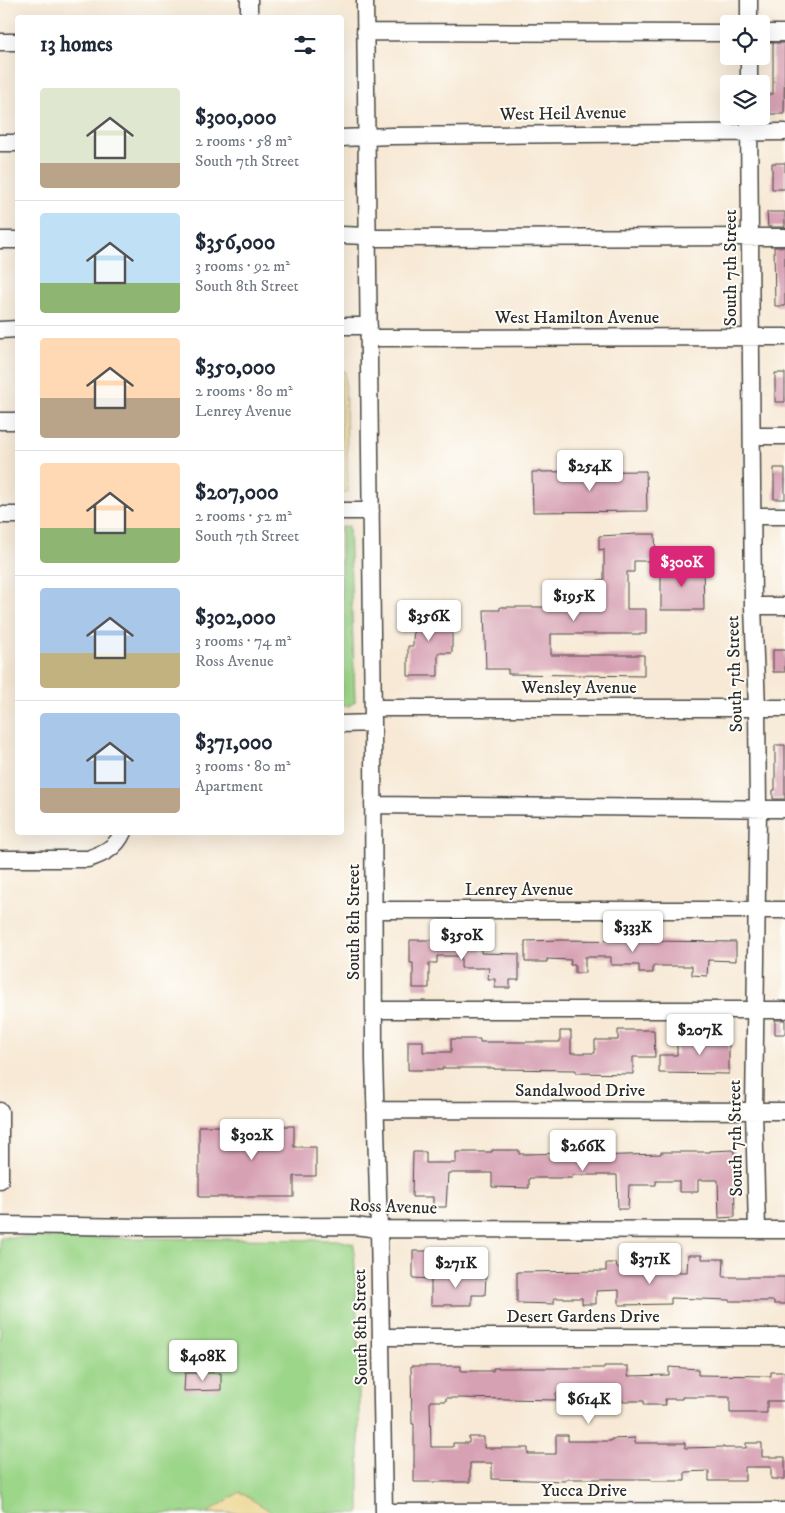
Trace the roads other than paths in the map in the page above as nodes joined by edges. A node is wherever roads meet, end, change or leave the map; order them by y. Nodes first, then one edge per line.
1 (248, 0) edge
2 (364, 0) edge
3 (750, 0) edge
4 (249, 15) edge
5 (749, 15) edge
6 (365, 32) junction
7 (720, 33) edge
8 (770, 33) edge
9 (785, 33) edge
10 (0, 42) edge
11 (15, 42) edge
12 (720, 125) edge
13 (749, 125) edge
14 (754, 125) edge
15 (785, 132) edge
16 (366, 137) junction
17 (344, 138) edge
18 (0, 143) edge
19 (15, 143) edge
20 (344, 235) edge
21 (367, 237) junction
22 (785, 237) edge
23 (751, 238) junction
24 (0, 240) edge
25 (15, 240) edge
26 (344, 327) edge
27 (15, 329) edge
28 (0, 330) edge
29 (368, 332) junction
30 (752, 337) junction
31 (785, 337) edge
32 (15, 420) edge
33 (0, 421) edge
34 (752, 436) junction
35 (785, 436) edge
36 (344, 511) edge
37 (371, 511) junction
38 (0, 515) edge
39 (15, 515) edge
40 (753, 516) junction
41 (785, 516) edge
42 (753, 606) junction
43 (785, 606) edge
44 (757, 708) junction
45 (785, 708) edge
46 (373, 715) junction
47 (344, 723) edge
48 (373, 806) junction
49 (758, 809) junction
50 (785, 809) edge
51 (122, 835) edge
52 (0, 859) edge
53 (374, 910) junction
54 (757, 910) junction
55 (785, 910) edge
56 (374, 1010) junction
57 (756, 1010) junction
58 (785, 1010) edge
59 (375, 1110) junction
60 (0, 1111) edge
61 (754, 1111) junction
62 (785, 1112) edge
63 (0, 1144) edge
64 (0, 1180) edge
65 (0, 1225) edge
66 (379, 1229) junction
67 (757, 1230) junction
68 (785, 1230) edge
69 (381, 1337) junction
70 (785, 1337) edge
71 (785, 1511) edge
72 (384, 1512) edge

1 - 4 street
2 - 6 street, South 8th Street
3 - 5 street
6 - 7 street
6 - 16 street, South 8th Street
8 - 9 street
10 - 11 street
12 - 16 street, West Heil Avenue
13 - 23 street, South 7th Street
14 - 15 street, West Heil Avenue
16 - 17 street, West Heil Avenue
16 - 21 street, South 8th Street
18 - 19 street
20 - 21 street
21 - 23 street
21 - 29 street, South 8th Street
22 - 23 street
23 - 30 street, South 7th Street
24 - 25 street
26 - 29 street, West Hamilton Avenue
27 - 28 street
29 - 30 street, West Hamilton Avenue
29 - 37 street, South 8th Street
30 - 31 street, West Hamilton Avenue
30 - 34 street, South 7th Street
32 - 33 street
34 - 35 street
34 - 40 street, South 7th Street
36 - 37 street
37 - 46 street, South 8th Street
38 - 39 street
40 - 41 street
40 - 42 street, South 7th Street
42 - 43 street
42 - 44 street, South 7th Street
44 - 45 street, Wensley Avenue
44 - 46 street, Wensley Avenue
44 - 49 street, South 7th Street
46 - 47 street, Wensley Avenue
46 - 48 street, South 8th Street
48 - 49 street
48 - 53 street, South 8th Street
49 - 50 street
49 - 54 street, South 7th Street
51 - 52 street
53 - 54 street, Lenrey Avenue
53 - 56 street, South 8th Street
54 - 55 street, Lenrey Avenue
54 - 57 street, South 7th Street
56 - 57 street
56 - 59 street, South 8th Street
57 - 58 street
57 - 61 street, South 7th Street
59 - 61 street, Sandalwood Drive
59 - 66 street, South 8th Street
60 - 63 street
61 - 62 street, Sandalwood Drive
61 - 67 street, South 7th Street
63 - 64 street
65 - 66 street, Ross Avenue
66 - 67 street, Ross Avenue
66 - 69 street, South 8th Street
67 - 68 street, Ross Avenue
69 - 70 street, Desert Gardens Drive
69 - 72 street, South 8th Street
71 - 72 street, Yucca Drive

